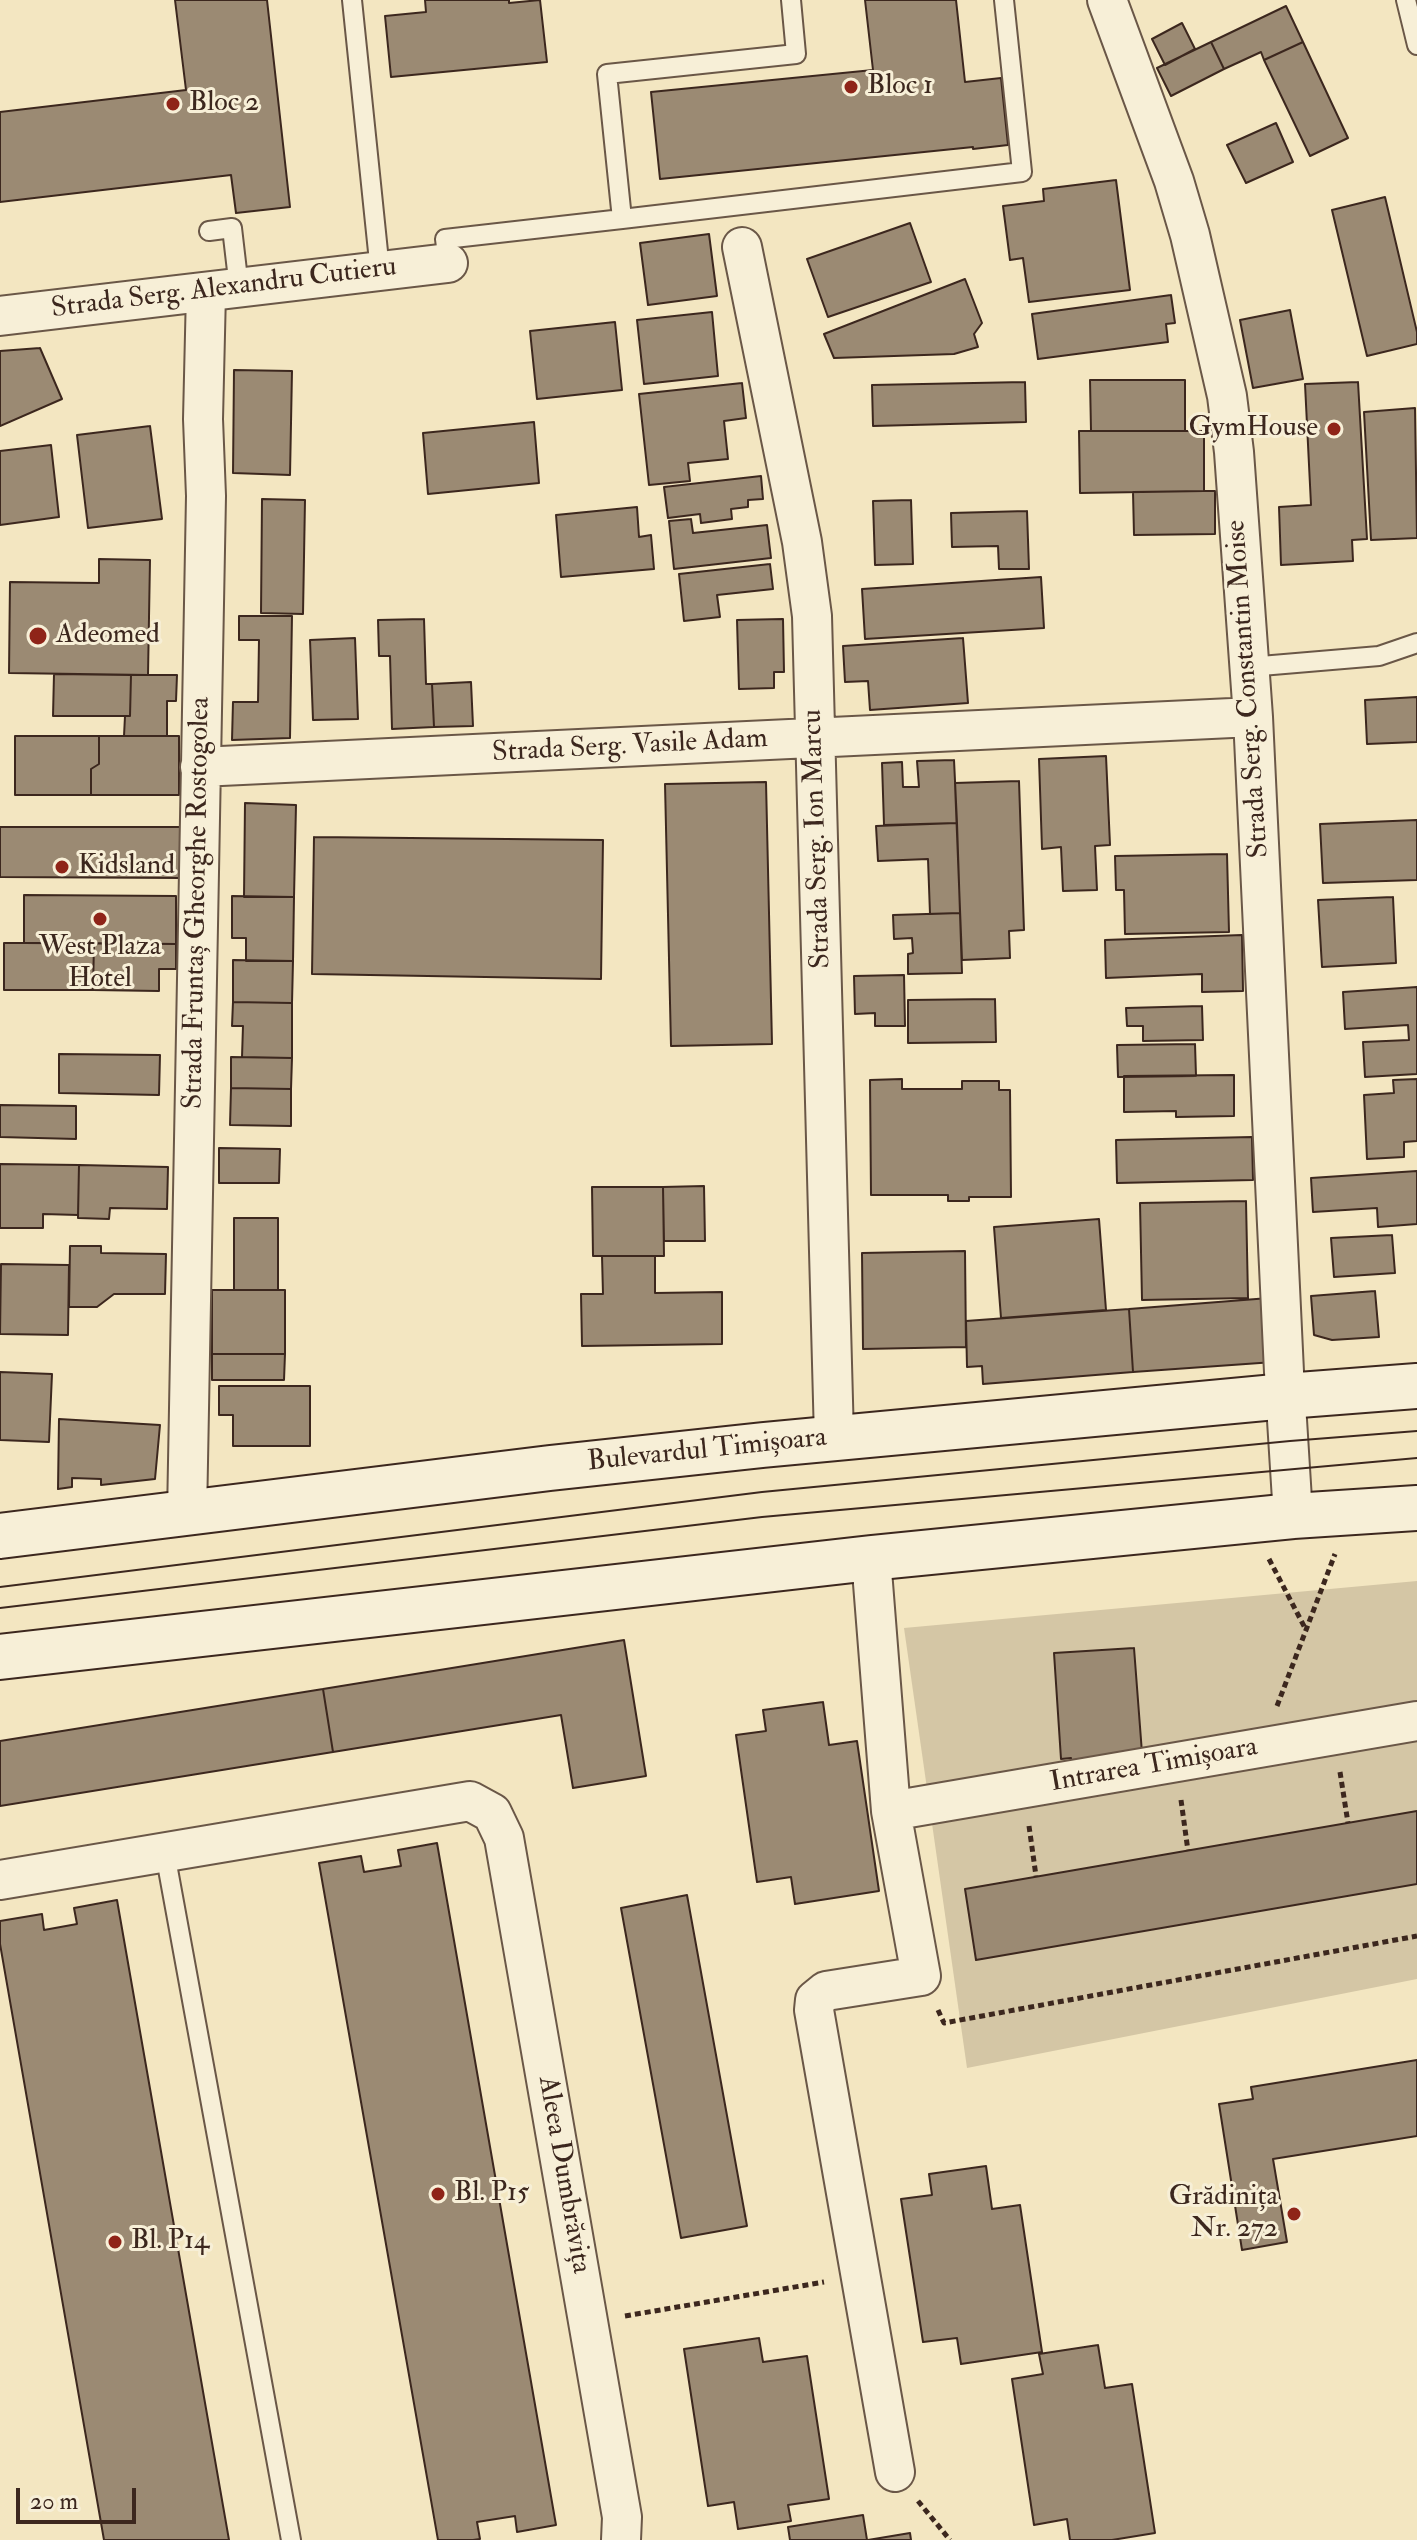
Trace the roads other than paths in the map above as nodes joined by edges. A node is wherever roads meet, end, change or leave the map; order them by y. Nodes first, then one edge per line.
1 (352, 0) edge
2 (791, 0) edge
3 (1004, 0) edge
4 (1107, 0) edge
5 (1406, 0) edge
6 (1417, 45) edge
7 (622, 219) junction
8 (209, 231) dead end
9 (742, 247) dead end
10 (448, 263) joint
11 (380, 271) junction
12 (222, 290) junction
13 (0, 316) edge
14 (1417, 643) edge
15 (1249, 667) junction
16 (1253, 717) junction
17 (816, 738) junction
18 (200, 767) junction
19 (1417, 1386) edge
20 (1286, 1396) junction
21 (834, 1438) junction
22 (1417, 1508) edge
23 (187, 1515) junction
24 (1293, 1516) junction
25 (0, 1536) edge
26 (871, 1558) junction
27 (0, 1657) edge
28 (1417, 1721) edge
29 (891, 1811) junction
30 (165, 1853) junction
31 (0, 1880) edge
32 (895, 2472) road end
33 (291, 2540) edge
34 (621, 2540) edge

1 - 11 lane
2 - 7 lane
3 - 7 lane
4 - 15 street, Strada Serg. Constantin Moise
5 - 6 lane
7 - 10 lane
8 - 12 lane
9 - 17 street, Strada Serg. Ion Marcu
10 - 11 street, Strada Serg. Alexandru Cutieru
11 - 12 street, Strada Serg. Alexandru Cutieru
12 - 13 street, Strada Serg. Alexandru Cutieru
12 - 18 street, Strada Fruntaș Gheorghe Rostogolea
14 - 15 lane
15 - 16 street, Strada Serg. Constantin Moise
16 - 17 street, Strada Serg. Vasile Adam
16 - 20 street, Strada Serg. Constantin Moise
17 - 18 street, Strada Serg. Vasile Adam
17 - 21 street, Strada Serg. Ion Marcu
18 - 23 street, Strada Fruntaș Gheorghe Rostogolea
19 - 20 main road, Bulevardul Timișoara
20 - 21 main road, Bulevardul Timișoara
20 - 24 street, Strada Serg. Constantin Moise
21 - 23 main road, Bulevardul Timișoara
22 - 24 main road
23 - 25 main road, Bulevardul Timișoara
24 - 26 main road
26 - 27 main road
26 - 29 street
28 - 29 street, Intrarea Timișoara
29 - 32 street
30 - 31 street
30 - 33 lane
30 - 34 street, Aleea Dumbrăvița

